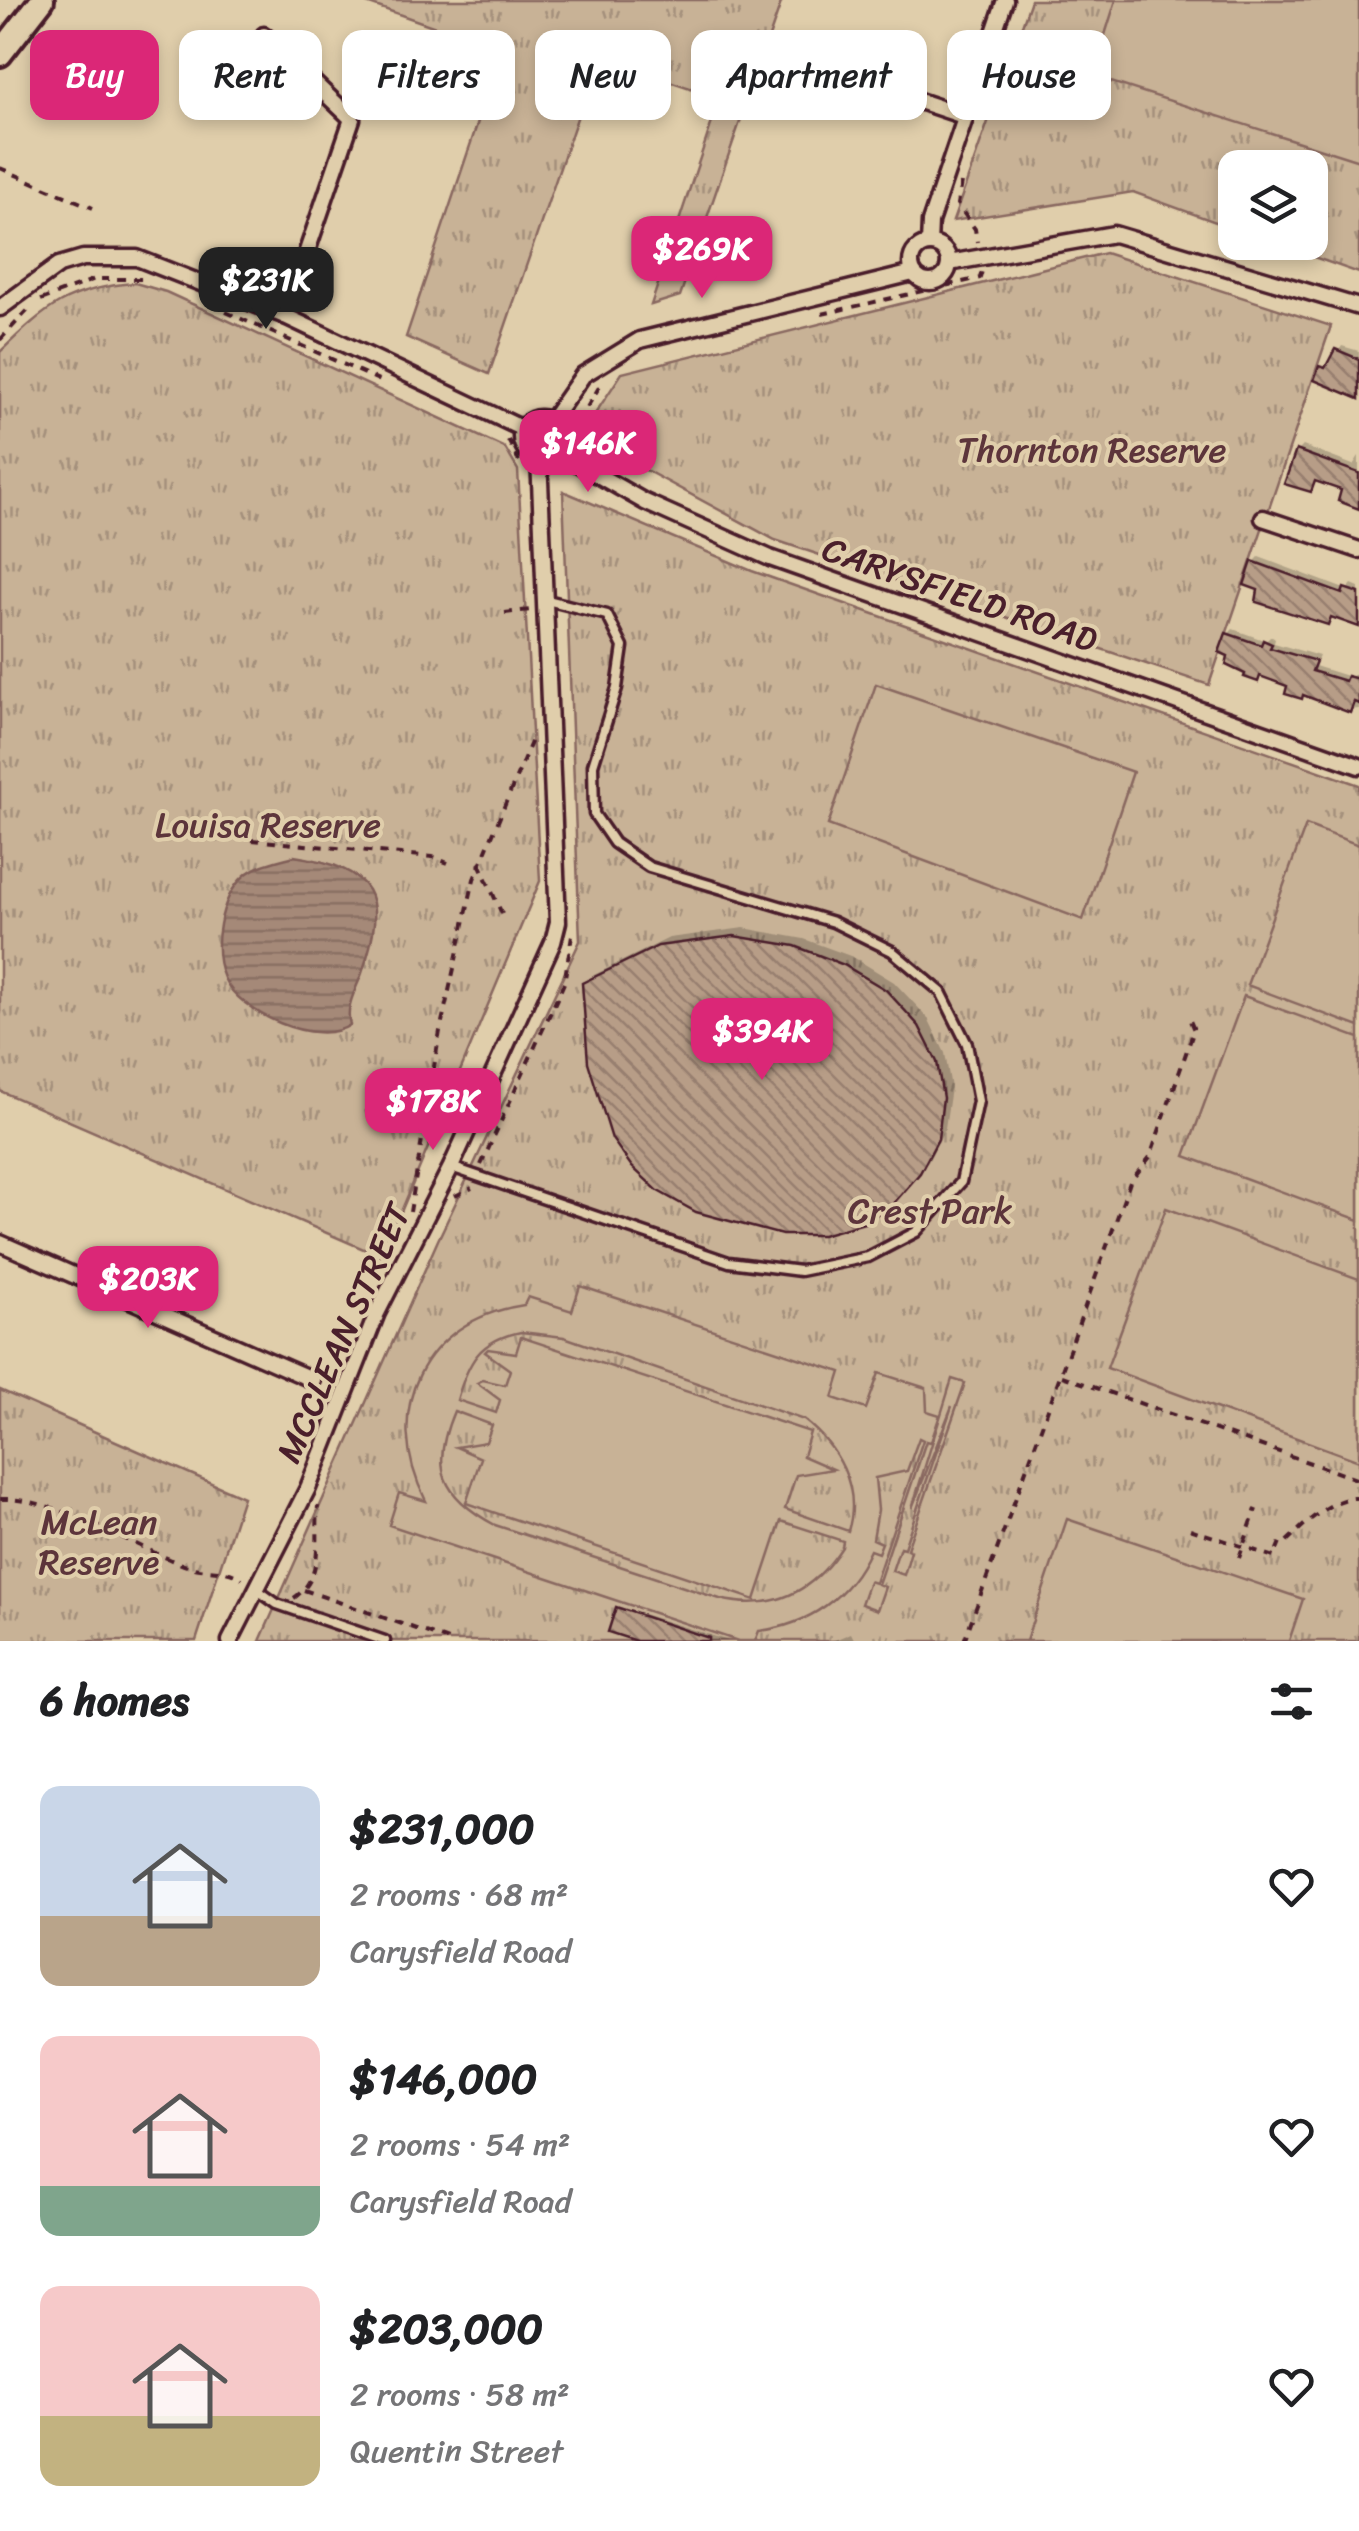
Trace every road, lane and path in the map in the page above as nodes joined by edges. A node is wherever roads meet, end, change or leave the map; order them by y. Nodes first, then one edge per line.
1 (42, 0) edge
2 (1005, 0) edge
3 (994, 30) edge
4 (0, 54) edge
5 (322, 90) edge
6 (963, 120) edge
7 (0, 168) edge
8 (963, 186) dead end
9 (93, 208) dead end
10 (977, 241) dead end
11 (929, 244) junction
12 (949, 262) junction
13 (914, 272) junction
14 (982, 272) dead end
15 (145, 279) dead end
16 (1359, 307) edge
17 (0, 308) edge
18 (226, 312) dead end
19 (814, 315) dead end
20 (285, 316) junction
21 (0, 340) edge
22 (605, 379) dead end
23 (396, 388) dead end
24 (551, 421) junction
25 (522, 429) junction
26 (592, 451) dead end
27 (547, 453) junction
28 (1263, 518) dead end
29 (1359, 550) edge
30 (543, 599) junction
31 (505, 613) dead end
32 (532, 624) dead end
33 (534, 724) dead end
34 (1359, 766) edge
35 (252, 840) dead end
36 (479, 862) junction
37 (448, 864) dead end
38 (502, 914) dead end
39 (1188, 1016) dead end
40 (451, 1167) junction
41 (422, 1224) junction
42 (0, 1242) edge
43 (1062, 1376) junction
44 (313, 1380) dead end
45 (1359, 1480) edge
46 (0, 1498) edge
47 (1359, 1498) edge
48 (318, 1506) dead end
49 (1256, 1510) dead end
50 (1190, 1530) dead end
51 (1243, 1546) junction
52 (1239, 1558) dead end
53 (254, 1588) junction
54 (303, 1590) junction
55 (278, 1604) junction
56 (230, 1641) edge
57 (385, 1641) edge
58 (450, 1641) edge
59 (964, 1641) edge

1 - 4 highway
2 - 3 street
5 - 20 street
6 - 11 street
7 - 9 path
8 - 10 path
11 - 12 street
11 - 13 street
12 - 13 street
12 - 16 street
13 - 24 street
14 - 19 path
15 - 21 path
17 - 20 street
18 - 23 path
20 - 25 street
22 - 26 path
24 - 25 street
24 - 27 street
25 - 27 street
27 - 30 street, MCCLEAN STREET
27 - 34 street, CARYSFIELD ROAD
28 - 29 street
30 - 40 street, MCCLEAN STREET
30 - 40 lane
31 - 32 path
33 - 36 path
35 - 37 path
36 - 38 path
36 - 41 path
39 - 43 path
40 - 41 street, MCCLEAN STREET
41 - 53 street, MCCLEAN STREET
42 - 44 street
43 - 45 path
43 - 59 path
46 - 53 path
47 - 51 path
48 - 54 path
49 - 51 path
50 - 51 path
51 - 52 path
53 - 55 lane
53 - 56 street, MCCLEAN STREET
54 - 55 path
54 - 58 path
55 - 57 lane

